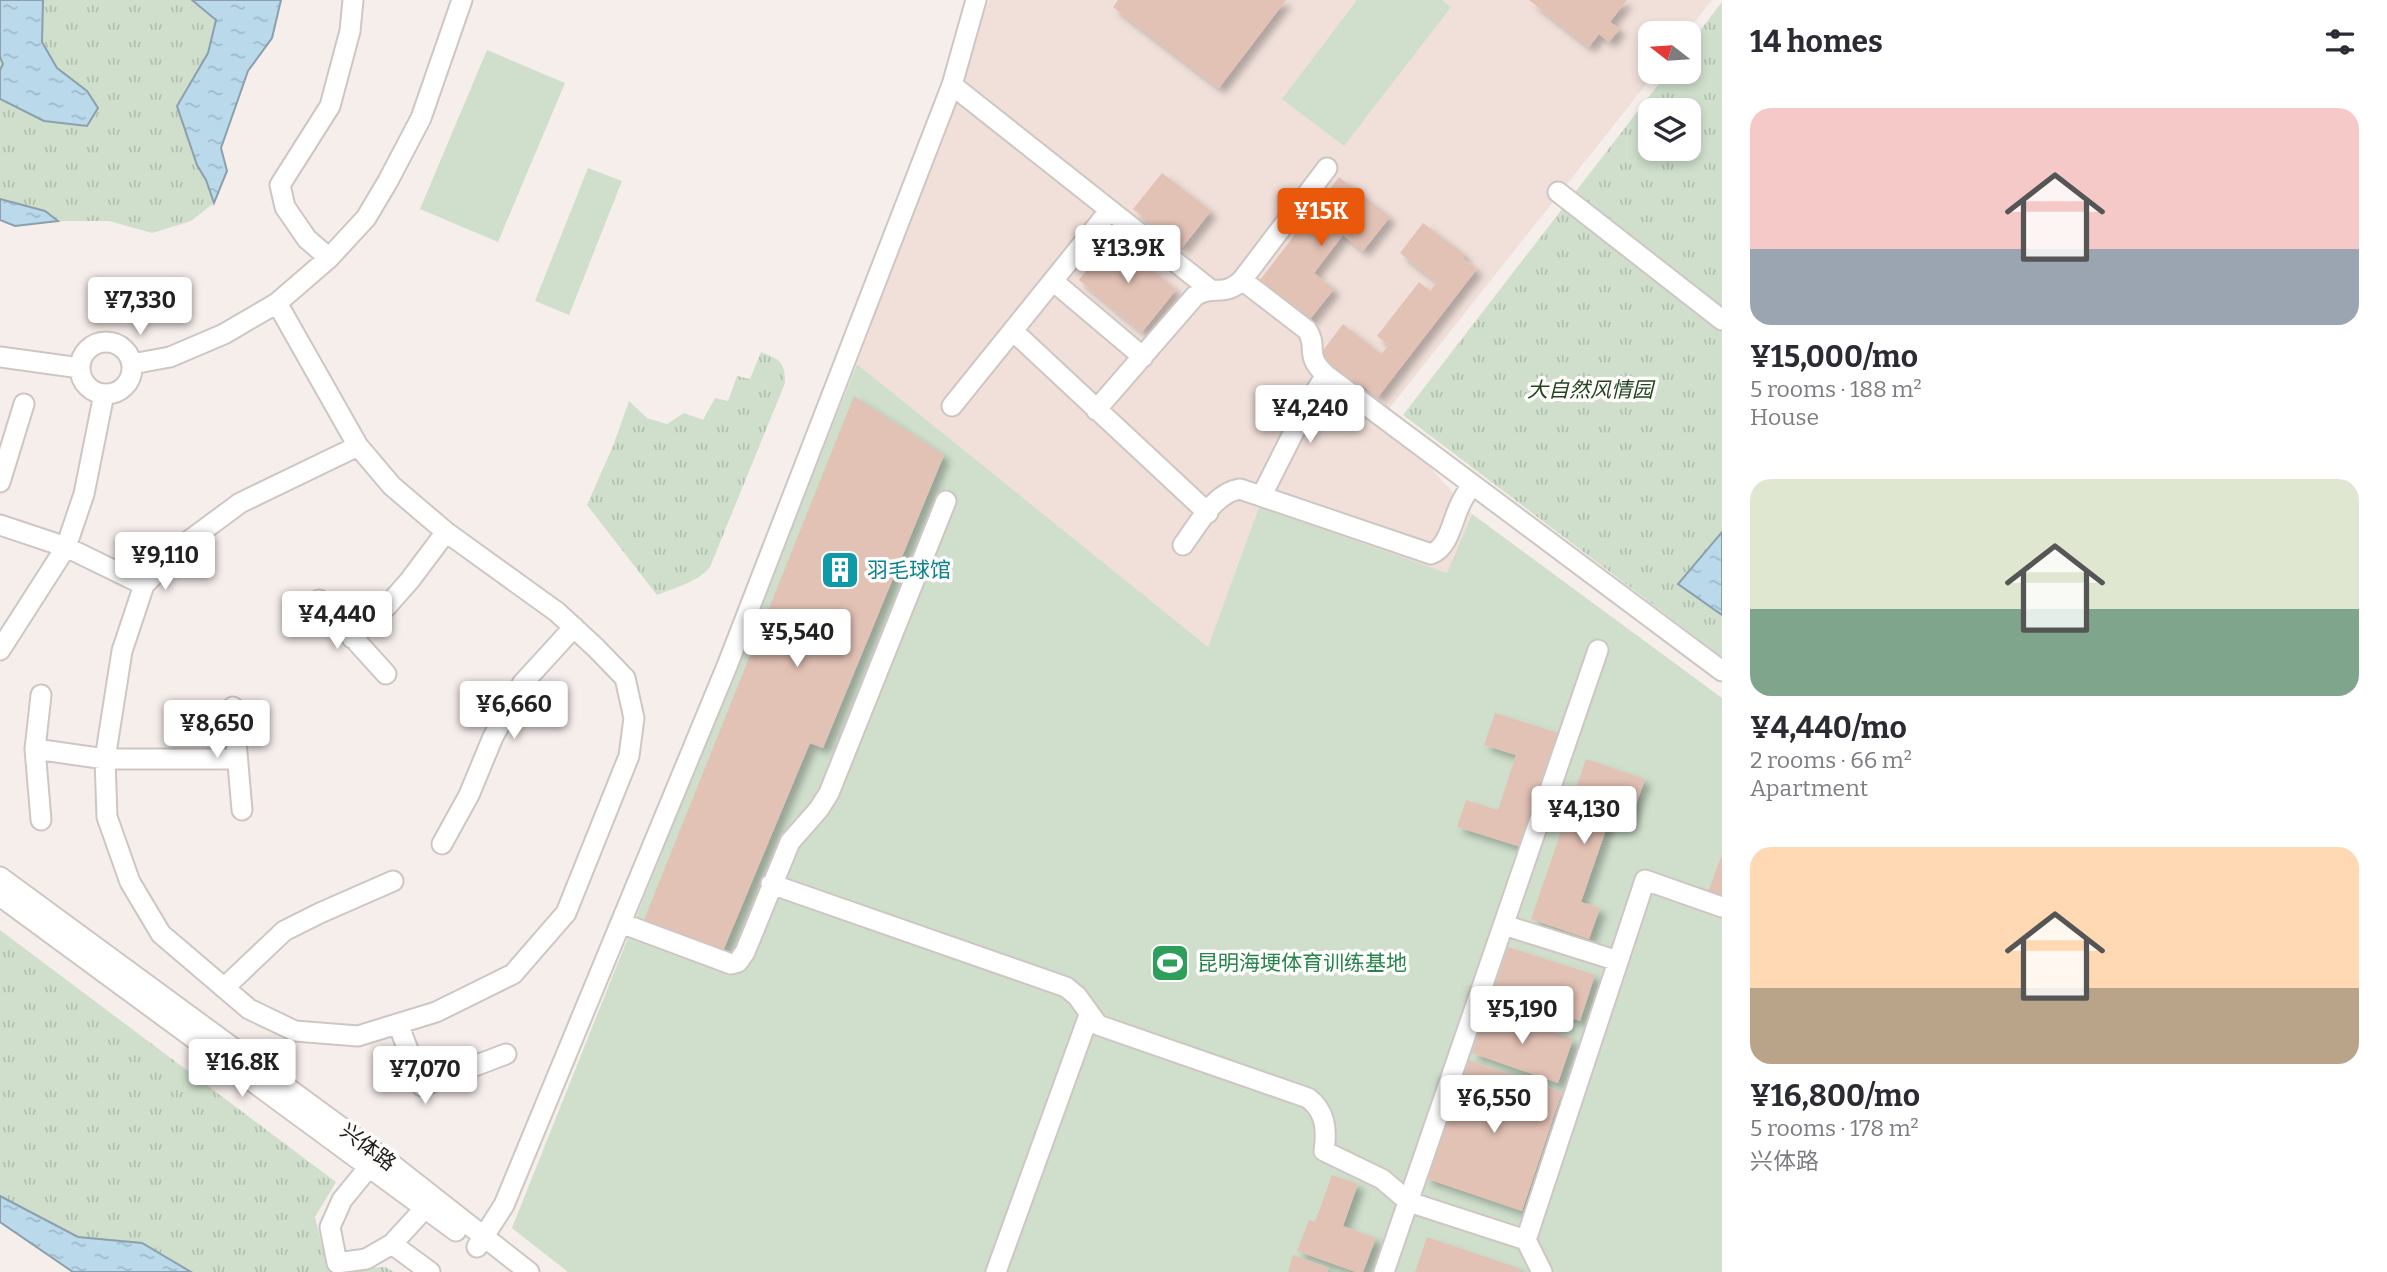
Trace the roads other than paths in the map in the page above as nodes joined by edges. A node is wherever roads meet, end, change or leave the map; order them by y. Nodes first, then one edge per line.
1 (353, 0) edge
2 (462, 0) edge
3 (976, 0) edge
4 (952, 85) junction
5 (1326, 168) dead end
6 (1558, 191) dead end
7 (1110, 210) junction
8 (329, 257) junction
9 (1242, 280) junction
10 (1054, 281) junction
11 (1211, 290) junction
12 (277, 303) junction
13 (1722, 320) edge
14 (1013, 331) junction
15 (0, 357) edge
16 (1143, 357) junction
17 (132, 364) junction
18 (80, 368) junction
19 (1326, 375) junction
20 (104, 394) junction
21 (24, 404) dead end
22 (952, 406) dead end
23 (1096, 410) junction
24 (358, 446) junction
25 (0, 482) edge
26 (1472, 485) junction
27 (1262, 495) junction
28 (946, 501) dead end
29 (1208, 513) junction
30 (0, 525) edge
31 (446, 532) junction
32 (1183, 545) dead end
33 (66, 547) junction
34 (144, 585) junction
35 (319, 600) dead end
36 (574, 627) junction
37 (352, 638) junction
38 (0, 650) edge
39 (1598, 650) dead end
40 (1722, 671) edge
41 (386, 674) dead end
42 (41, 695) dead end
43 (233, 707) dead end
44 (35, 749) junction
45 (105, 759) junction
46 (237, 759) junction
47 (242, 810) dead end
48 (41, 820) dead end
49 (442, 844) dead end
50 (0, 877) edge
51 (393, 881) dead end
52 (771, 884) junction
53 (0, 896) edge
54 (1722, 906) edge
55 (621, 923) junction
56 (1504, 925) junction
57 (1618, 961) junction
58 (224, 988) junction
59 (1088, 1014) junction
60 (398, 1024) junction
61 (506, 1054) dead end
62 (369, 1167) junction
63 (1409, 1202) junction
64 (425, 1208) junction
65 (1526, 1240) junction
66 (481, 1242) junction
67 (392, 1244) junction
68 (334, 1268) edge
69 (430, 1272) edge
70 (507, 1272) edge
71 (529, 1272) edge
72 (996, 1272) edge
73 (1384, 1272) edge
74 (1542, 1272) edge

1 - 8 street
2 - 8 street
3 - 4 street
4 - 7 street
4 - 55 street
5 - 9 street
6 - 13 street
7 - 10 street
7 - 11 street
8 - 12 street
9 - 11 street
9 - 19 street
10 - 14 street
10 - 16 street
11 - 16 street
12 - 17 street
12 - 24 street
14 - 22 street
14 - 23 street
15 - 18 street
16 - 23 street
17 - 18 street
17 - 20 street
18 - 20 street
19 - 26 street
19 - 27 street
20 - 33 street
21 - 25 street
23 - 29 street
24 - 31 street
24 - 34 street
26 - 27 street
26 - 40 street
27 - 29 street
28 - 52 street
29 - 32 street
30 - 33 street
31 - 36 street
31 - 37 street
33 - 34 street
33 - 38 street
34 - 45 street
35 - 37 street
36 - 49 street
36 - 60 street
37 - 41 street
39 - 56 street
42 - 44 street
43 - 46 street
44 - 45 street
44 - 48 street
45 - 46 street
45 - 58 street
46 - 47 street
50 - 66 street, 兴体路
51 - 58 street
52 - 55 street
52 - 59 street
53 - 62 street, 兴体路
54 - 57 street
55 - 66 street
56 - 57 street
56 - 63 street
57 - 65 street
58 - 60 street
59 - 63 street
59 - 72 street
60 - 61 street
62 - 64 street, 兴体路
62 - 68 street
63 - 65 street
63 - 73 street
64 - 66 street, 兴体路
64 - 67 street
65 - 74 street
66 - 70 street, 兴体路
66 - 71 street, 兴体路
67 - 68 street
67 - 69 street

